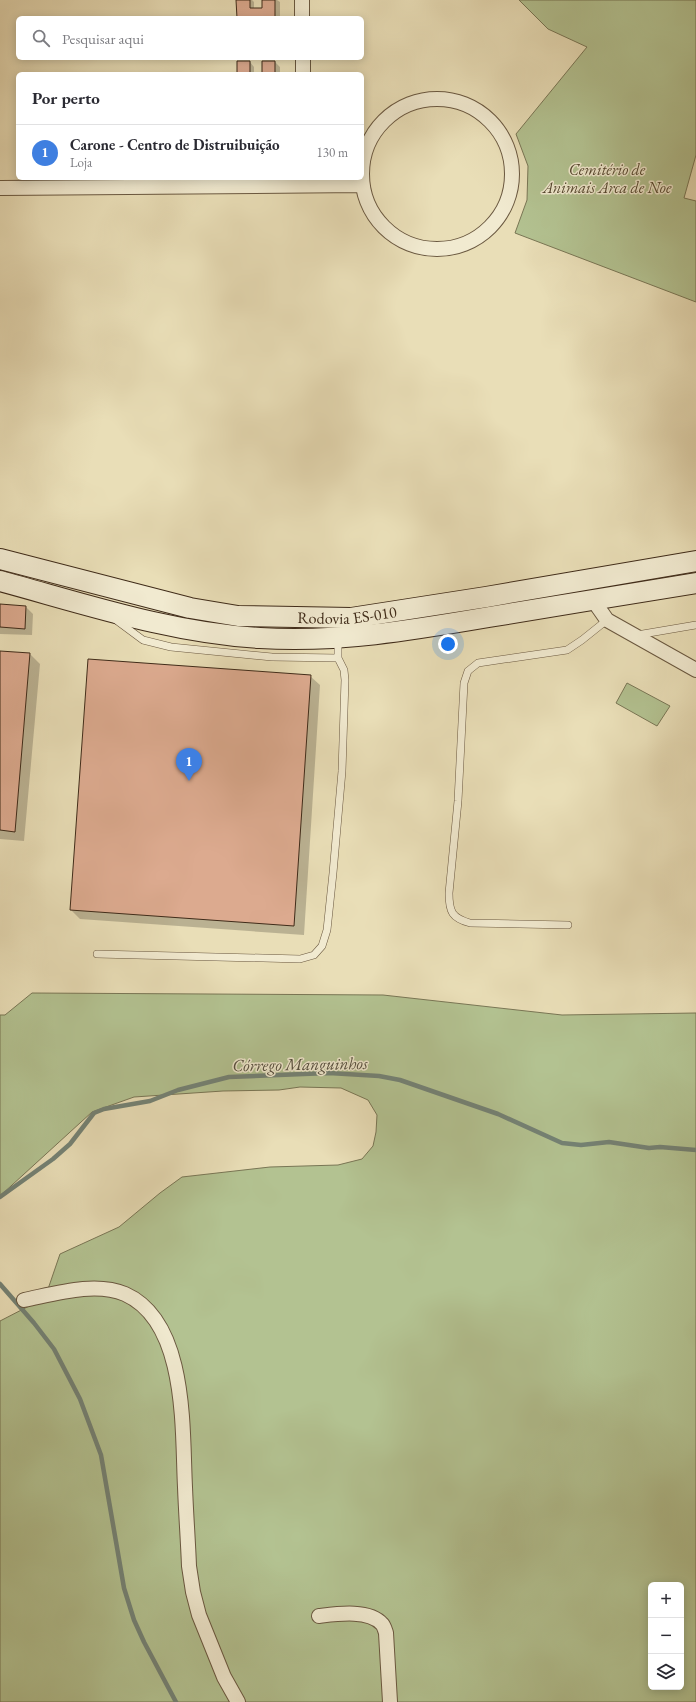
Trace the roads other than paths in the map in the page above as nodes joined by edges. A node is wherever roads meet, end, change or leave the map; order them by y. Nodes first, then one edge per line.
1 (302, 0) edge
2 (302, 16) edge
3 (303, 60) edge
4 (303, 72) edge
5 (364, 151) edge
6 (362, 180) edge
7 (304, 182) edge
8 (362, 185) junction
9 (0, 188) edge
10 (0, 559) edge
11 (696, 561) edge
12 (0, 582) edge
13 (696, 583) edge
14 (593, 600) junction
15 (607, 620) junction
16 (696, 625) edge
17 (636, 636) junction
18 (338, 648) junction
19 (696, 670) edge
20 (568, 925) dead end
21 (98, 954) dead end
22 (24, 1300) dead end
23 (319, 1616) dead end
24 (238, 1702) edge
25 (390, 1702) edge

1 - 2 street
3 - 4 street
5 - 8 street
6 - 8 street
7 - 8 street
7 - 9 street
10 - 11 main road, Rodovia ES-010
12 - 18 main road, Rodovia ES-010
13 - 14 main road, Rodovia ES-010
14 - 15 street
14 - 18 main road, Rodovia ES-010
15 - 17 street
15 - 20 lane
16 - 17 lane
17 - 19 street
18 - 21 lane
22 - 24 street
23 - 25 street

